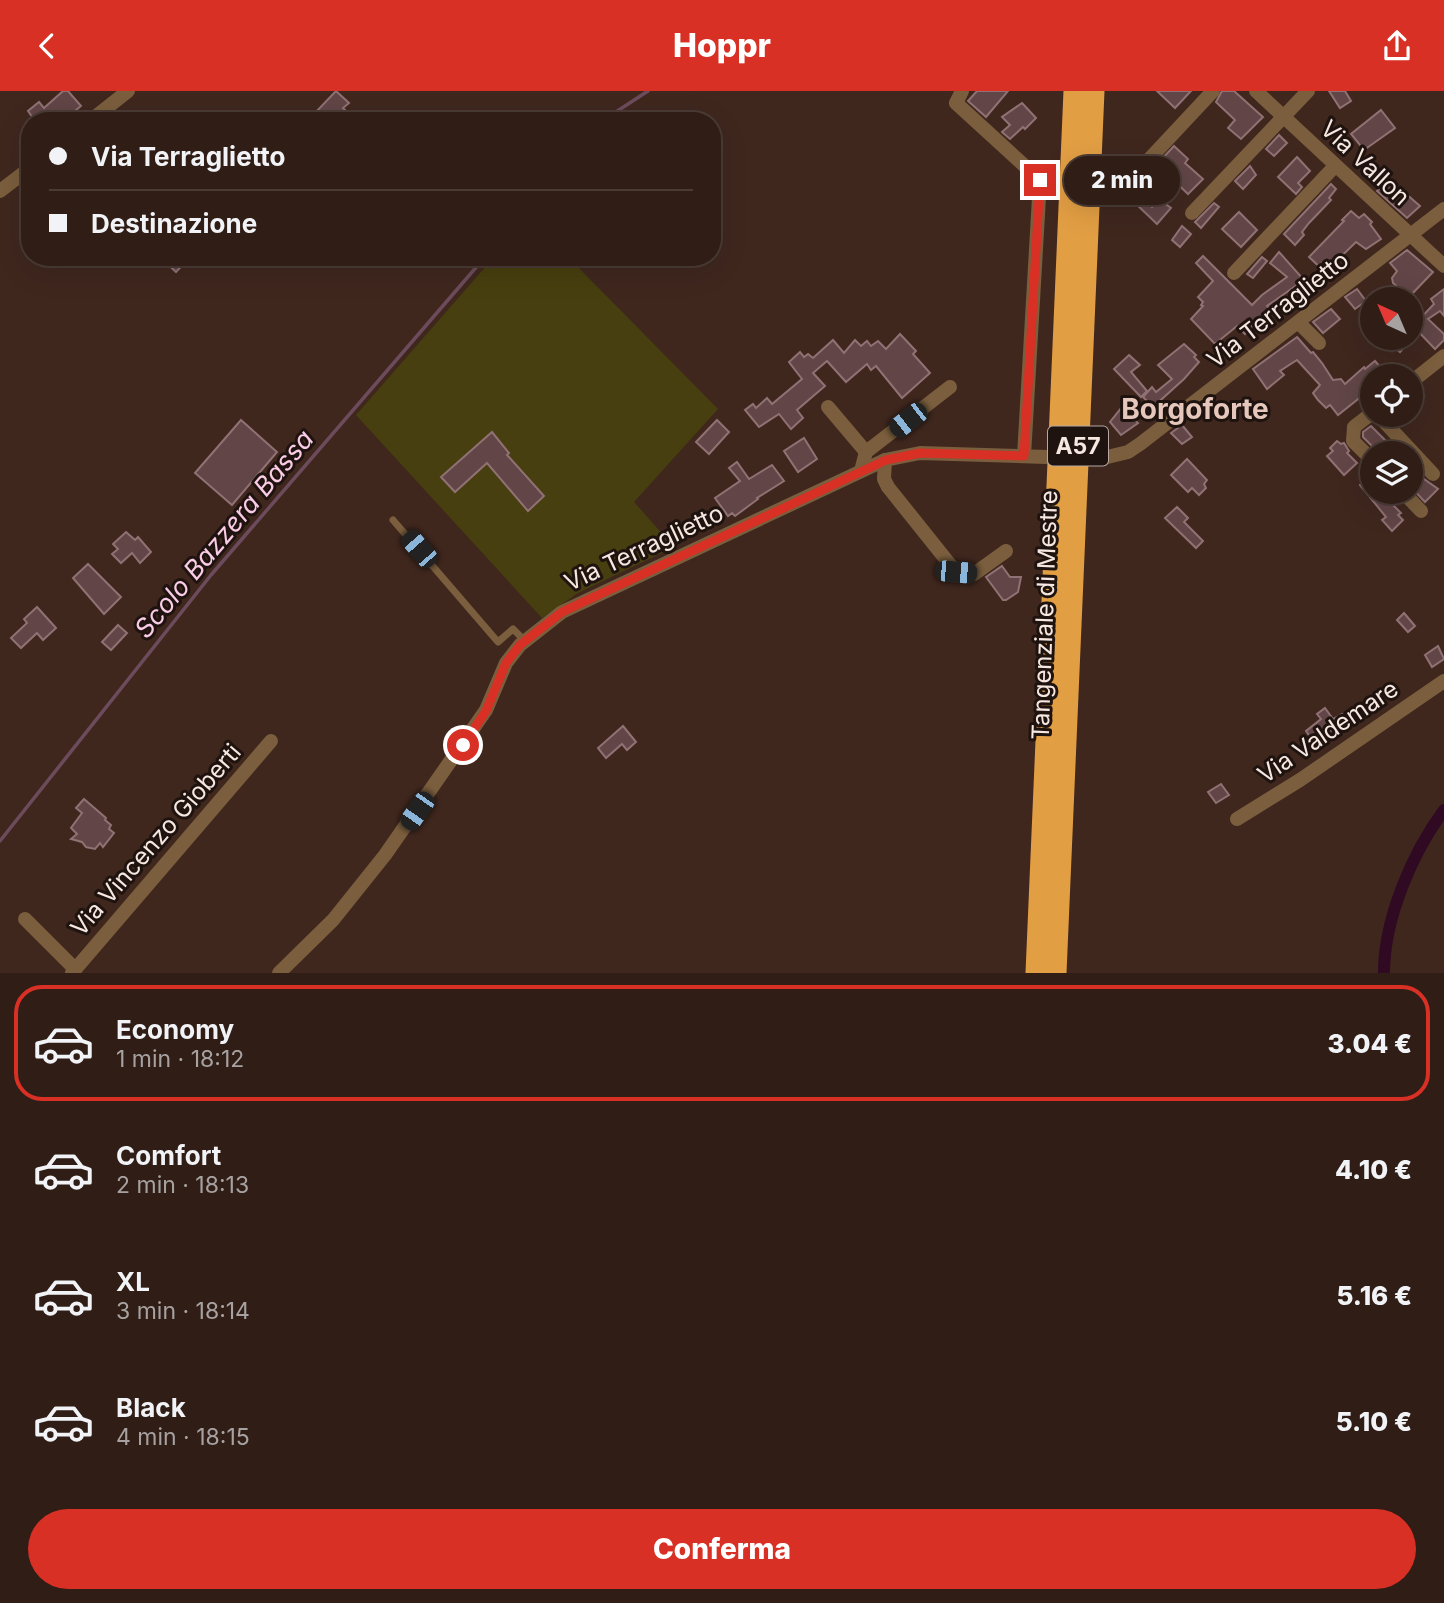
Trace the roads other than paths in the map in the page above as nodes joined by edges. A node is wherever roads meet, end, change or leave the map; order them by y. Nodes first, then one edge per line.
1 (128, 91) edge
2 (962, 91) edge
3 (1074, 91) edge
4 (1094, 91) edge
5 (1213, 91) edge
6 (1256, 91) edge
7 (1308, 91) edge
8 (101, 112) edge
9 (1283, 117) junction
10 (1335, 166) junction
11 (1142, 168) dead end
12 (21, 175) edge
13 (0, 191) edge
14 (1444, 209) edge
15 (1192, 213) dead end
16 (1410, 236) junction
17 (1444, 266) edge
18 (1234, 274) dead end
19 (1299, 323) junction
20 (1319, 343) dead end
21 (1444, 356) edge
22 (1423, 373) edge
23 (950, 387) dead end
24 (828, 407) dead end
25 (1360, 422) edge
26 (1389, 427) edge
27 (1360, 447) edge
28 (866, 452) junction
29 (1024, 456) junction
30 (1046, 457) dead end
31 (1099, 459) dead end
32 (886, 460) junction
33 (861, 471) junction
34 (1433, 474) dead end
35 (1414, 504) edge
36 (1421, 511) dead end
37 (393, 520) dead end
38 (1006, 551) dead end
39 (524, 641) junction
40 (1444, 681) edge
41 (271, 741) dead end
42 (1237, 819) dead end
43 (1041, 854) junction
44 (25, 919) dead end
45 (73, 971) edge
46 (279, 973) edge
47 (1021, 973) edge
48 (1036, 973) edge
49 (1056, 973) edge

1 - 8 street
2 - 29 street
3 - 43 highway, Tangenziale di Mestre / A57
4 - 49 highway, Tangenziale di Mestre / A57
5 - 11 street
6 - 9 street, Via Vallon
7 - 9 street
9 - 10 street, Via Vallon
9 - 15 street
10 - 16 street, Via Vallon
10 - 18 street
12 - 13 street
14 - 16 street, Via Terraglietto
16 - 17 street, Via Vallon
16 - 19 street, Via Terraglietto
19 - 20 street
19 - 31 street, Via Terraglietto
21 - 22 street
23 - 28 street
24 - 28 street
25 - 27 street
26 - 34 street
28 - 33 street
29 - 30 street, Via Terraglietto
29 - 32 street, Via Terraglietto
32 - 33 street, Via Terraglietto
32 - 38 street
33 - 39 street, Via Terraglietto
35 - 36 street
37 - 39 lane
39 - 46 street, Via Terraglietto
40 - 42 street, Via Valdemare
41 - 45 street, Via Vincenzo Gioberti
43 - 47 highway, A57
43 - 48 highway, Tangenziale di Mestre / A57
44 - 45 street, Via Vincenzo Gioberti

